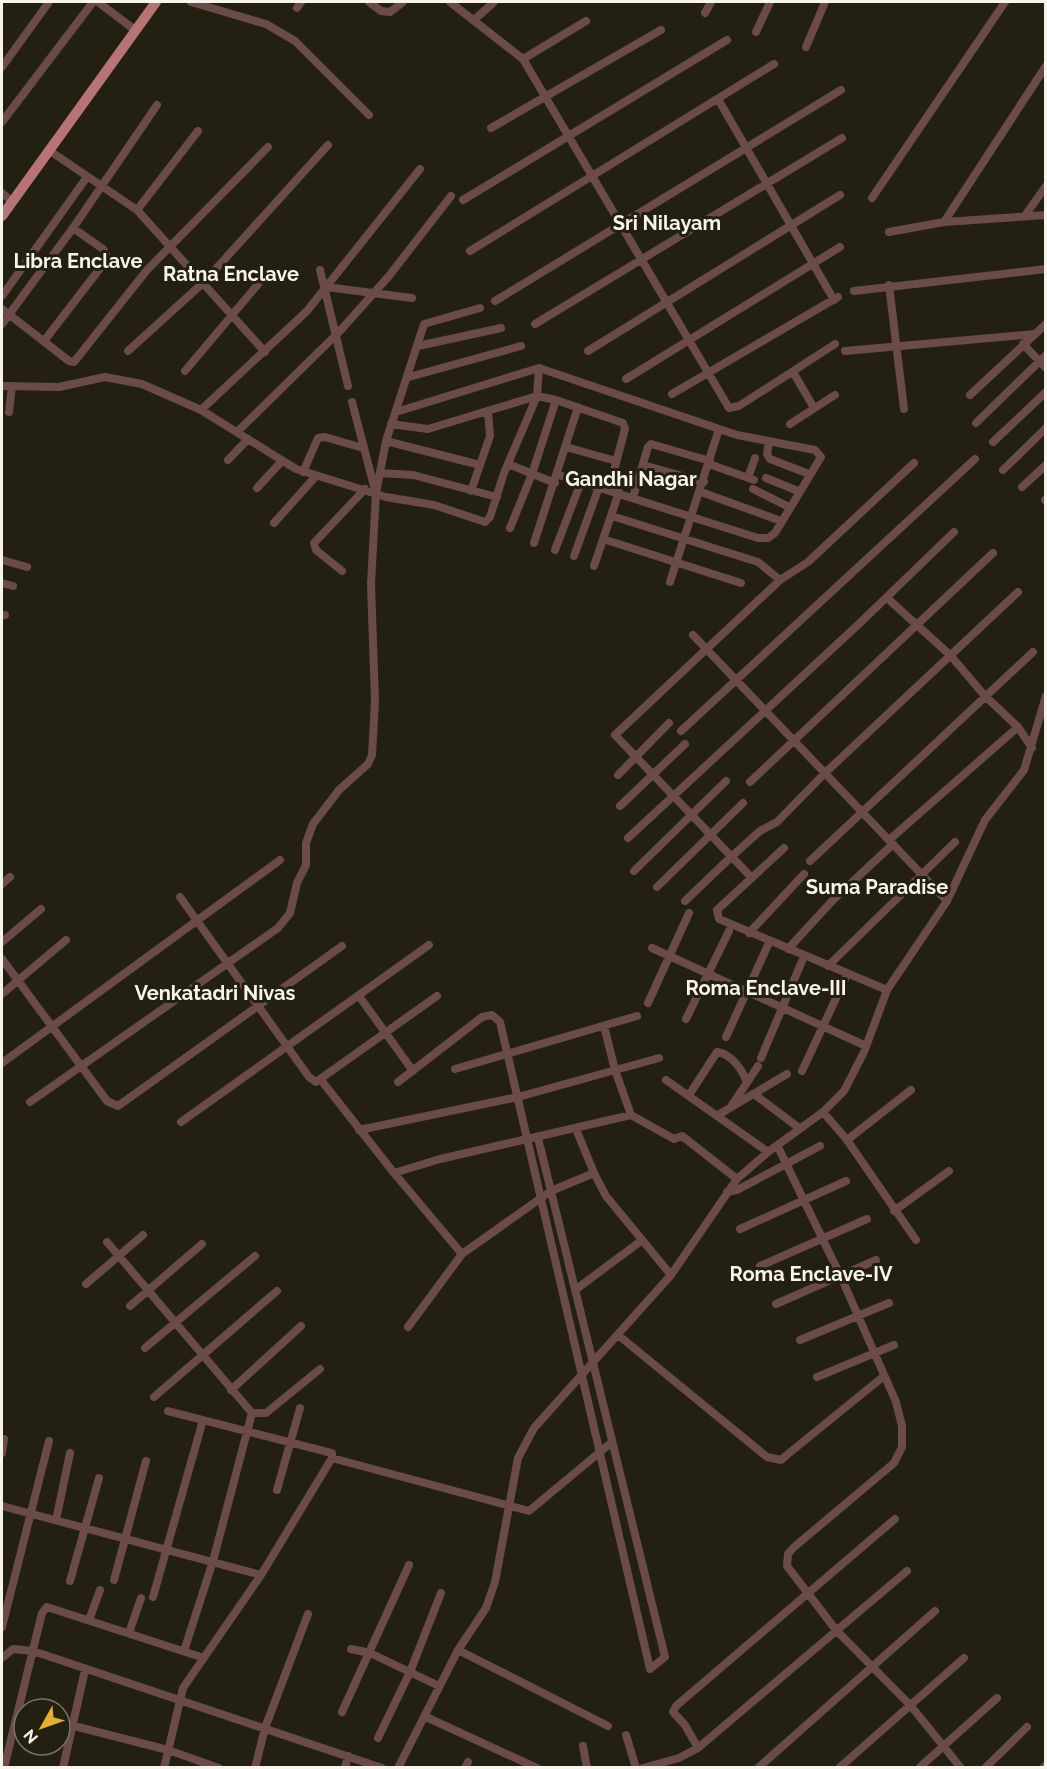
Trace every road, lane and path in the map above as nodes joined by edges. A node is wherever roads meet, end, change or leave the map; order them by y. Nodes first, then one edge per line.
1 (49, 2) edge
2 (93, 2) edge
3 (98, 2) edge
4 (156, 2) edge
5 (191, 2) edge
6 (369, 2) edge
7 (402, 2) edge
8 (450, 2) edge
9 (494, 2) edge
10 (711, 2) edge
11 (770, 2) edge
12 (825, 2) edge
13 (1005, 2) edge
14 (705, 13) dead end
15 (474, 20) junction
16 (586, 21) dead end
17 (135, 30) junction
18 (661, 30) dead end
19 (756, 32) dead end
20 (727, 40) dead end
21 (806, 47) dead end
22 (523, 59) junction
23 (774, 64) dead end
24 (1046, 66) edge
25 (2, 67) edge
26 (841, 90) dead end
27 (546, 96) junction
28 (718, 99) junction
29 (157, 105) dead end
30 (369, 115) dead end
31 (2, 122) edge
32 (490, 128) dead end
33 (198, 131) dead end
34 (570, 135) junction
35 (842, 138) dead end
36 (327, 145) dead end
37 (268, 147) dead end
38 (745, 148) junction
39 (50, 151) junction
40 (420, 170) dead end
41 (592, 176) junction
42 (87, 177) junction
43 (767, 183) junction
44 (100, 186) junction
45 (1046, 186) edge
46 (2, 193) edge
47 (840, 195) dead end
48 (451, 196) dead end
49 (872, 198) dead end
50 (463, 200) dead end
51 (12, 201) junction
52 (137, 210) junction
53 (1046, 214) edge
54 (2, 216) edge
55 (1024, 217) junction
56 (944, 222) junction
57 (619, 224) junction
58 (791, 225) junction
59 (73, 228) junction
60 (889, 232) dead end
61 (172, 246) junction
62 (840, 247) dead end
63 (470, 252) dead end
64 (641, 260) junction
65 (812, 263) junction
66 (1046, 269) edge
67 (320, 270) dead end
68 (204, 282) junction
69 (259, 283) dead end
70 (889, 285) junction
71 (326, 287) junction
72 (854, 291) dead end
73 (371, 295) junction
74 (2, 296) edge
75 (412, 298) dead end
76 (495, 301) dead end
77 (666, 302) junction
78 (480, 308) dead end
79 (5, 311) edge
80 (232, 316) junction
81 (2, 324) edge
82 (535, 324) dead end
83 (1046, 324) edge
84 (501, 328) dead end
85 (337, 334) junction
86 (1035, 334) junction
87 (44, 341) junction
88 (688, 342) junction
89 (835, 344) dead end
90 (1023, 344) junction
91 (521, 345) dead end
92 (418, 346) junction
93 (897, 346) junction
94 (129, 351) dead end
95 (588, 351) dead end
96 (844, 351) dead end
97 (265, 352) junction
98 (1043, 361) edge
99 (539, 368) junction
100 (185, 371) dead end
101 (793, 372) junction
102 (707, 374) junction
103 (409, 377) junction
104 (626, 379) dead end
105 (2, 386) edge
106 (12, 386) junction
107 (348, 386) dead end
108 (1046, 392) edge
109 (672, 394) dead end
110 (834, 395) dead end
111 (970, 395) dead end
112 (537, 396) junction
113 (556, 400) junction
114 (352, 402) dead end
115 (578, 407) junction
116 (814, 408) junction
117 (904, 409) dead end
118 (201, 410) junction
119 (488, 411) junction
120 (9, 412) dead end
121 (396, 412) junction
122 (790, 423) dead end
123 (975, 423) dead end
124 (391, 424) junction
125 (1046, 428) edge
126 (719, 429) junction
127 (237, 432) junction
128 (248, 439) junction
129 (386, 441) junction
130 (769, 442) junction
131 (993, 442) dead end
132 (566, 447) junction
133 (363, 448) junction
134 (755, 458) dead end
135 (975, 459) dead end
136 (228, 460) dead end
137 (282, 461) junction
138 (616, 461) junction
139 (709, 463) junction
140 (914, 463) dead end
141 (508, 464) junction
142 (480, 465) junction
143 (643, 465) junction
144 (1046, 465) edge
145 (1003, 470) dead end
146 (303, 472) junction
147 (380, 473) junction
148 (532, 474) junction
149 (809, 474) junction
150 (316, 476) junction
151 (766, 478) dead end
152 (557, 479) junction
153 (581, 482) junction
154 (704, 482) junction
155 (752, 483) junction
156 (599, 487) junction
157 (1022, 487) dead end
158 (257, 488) dead end
159 (365, 489) junction
160 (609, 489) junction
161 (471, 491) junction
162 (798, 491) junction
163 (619, 492) junction
164 (701, 492) junction
165 (376, 493) junction
166 (497, 497) junction
167 (633, 497) junction
168 (789, 507) junction
169 (612, 516) junction
170 (692, 517) junction
171 (781, 521) junction
172 (274, 523) dead end
173 (510, 528) dead end
174 (954, 532) dead end
175 (603, 538) junction
176 (685, 539) junction
177 (534, 543) dead end
178 (555, 550) dead end
179 (993, 553) dead end
180 (574, 556) dead end
181 (2, 560) edge
182 (676, 561) junction
183 (594, 566) dead end
184 (27, 567) dead end
185 (342, 571) dead end
186 (780, 580) junction
187 (670, 582) dead end
188 (2, 583) edge
189 (741, 583) dead end
190 (12, 586) dead end
191 (1018, 592) dead end
192 (887, 598) junction
193 (917, 624) junction
194 (693, 635) dead end
195 (707, 650) junction
196 (1033, 652) dead end
197 (950, 655) junction
198 (736, 681) junction
199 (985, 696) junction
200 (1046, 696) edge
201 (763, 711) junction
202 (669, 723) dead end
203 (1018, 727) junction
204 (681, 731) dead end
205 (794, 743) junction
206 (685, 744) dead end
207 (1032, 748) junction
208 (636, 757) junction
209 (825, 773) junction
210 (618, 775) dead end
211 (653, 775) junction
212 (726, 781) dead end
213 (750, 782) dead end
214 (673, 796) junction
215 (742, 803) dead end
216 (620, 806) dead end
217 (863, 812) junction
218 (691, 815) junction
219 (710, 835) junction
220 (627, 838) dead end
221 (891, 842) junction
222 (956, 842) dead end
223 (784, 849) dead end
224 (730, 856) junction
225 (280, 860) dead end
226 (810, 861) dead end
227 (634, 871) dead end
228 (804, 874) dead end
229 (921, 875) junction
230 (10, 877) dead end
231 (752, 878) junction
232 (2, 884) edge
233 (657, 887) dead end
234 (180, 897) dead end
235 (685, 901) dead end
236 (947, 901) junction
237 (41, 909) dead end
238 (689, 913) dead end
239 (196, 920) junction
240 (729, 931) dead end
241 (749, 933) junction
242 (66, 940) dead end
243 (2, 942) edge
244 (429, 945) dead end
245 (768, 945) dead end
246 (342, 946) dead end
247 (651, 948) dead end
248 (788, 949) junction
249 (670, 958) junction
250 (2, 959) edge
251 (802, 961) dead end
252 (225, 963) junction
253 (828, 966) junction
254 (708, 974) junction
255 (845, 979) dead end
256 (18, 980) junction
257 (887, 990) junction
258 (747, 991) junction
259 (2, 994) edge
260 (359, 996) junction
261 (437, 996) dead end
262 (648, 1003) dead end
263 (258, 1007) junction
264 (783, 1009) junction
265 (637, 1016) dead end
266 (686, 1019) dead end
267 (604, 1026) junction
268 (52, 1027) junction
269 (824, 1028) junction
270 (386, 1034) junction
271 (726, 1037) dead end
272 (866, 1046) junction
273 (289, 1047) junction
274 (508, 1054) junction
275 (659, 1058) dead end
276 (2, 1063) edge
277 (81, 1065) junction
278 (455, 1069) dead end
279 (615, 1070) junction
280 (413, 1071) junction
281 (802, 1071) dead end
282 (787, 1074) dead end
283 (321, 1080) junction
284 (666, 1080) dead end
285 (398, 1082) dead end
286 (747, 1083) junction
287 (911, 1090) dead end
288 (754, 1094) junction
289 (688, 1095) junction
290 (518, 1097) junction
291 (30, 1102) dead end
292 (732, 1105) junction
293 (823, 1112) junction
294 (718, 1114) junction
295 (631, 1115) junction
296 (181, 1122) dead end
297 (799, 1128) junction
298 (576, 1129) junction
299 (359, 1130) junction
300 (538, 1138) junction
301 (847, 1140) junction
302 (526, 1141) junction
303 (820, 1146) dead end
304 (778, 1147) junction
305 (768, 1152) junction
306 (786, 1164) junction
307 (949, 1171) dead end
308 (394, 1173) junction
309 (594, 1173) junction
310 (737, 1179) junction
311 (846, 1181) dead end
312 (551, 1191) junction
313 (727, 1192) junction
314 (540, 1199) junction
315 (805, 1201) junction
316 (894, 1211) junction
317 (867, 1219) dead end
318 (740, 1229) dead end
319 (143, 1235) dead end
320 (822, 1238) junction
321 (916, 1240) dead end
322 (641, 1241) junction
323 (107, 1242) dead end
324 (202, 1244) dead end
325 (462, 1254) junction
326 (255, 1256) dead end
327 (119, 1257) junction
328 (876, 1260) dead end
329 (760, 1266) dead end
330 (671, 1275) junction
331 (841, 1277) junction
332 (86, 1284) dead end
333 (575, 1290) junction
334 (148, 1291) junction
335 (277, 1291) dead end
336 (890, 1303) dead end
337 (776, 1304) dead end
338 (130, 1306) dead end
339 (858, 1316) junction
340 (176, 1325) junction
341 (301, 1326) dead end
342 (408, 1328) dead end
343 (618, 1335) junction
344 (800, 1340) dead end
345 (894, 1345) dead end
346 (145, 1348) dead end
347 (874, 1353) junction
348 (202, 1355) junction
349 (593, 1363) junction
350 (320, 1369) dead end
351 (581, 1376) junction
352 (884, 1376) junction
353 (817, 1377) dead end
354 (231, 1390) junction
355 (154, 1397) dead end
356 (300, 1408) dead end
357 (168, 1411) dead end
358 (252, 1413) junction
359 (203, 1420) junction
360 (247, 1433) junction
361 (4, 1439) dead end
362 (50, 1441) dead end
363 (612, 1442) junction
364 (289, 1443) junction
365 (70, 1453) dead end
366 (598, 1453) junction
367 (2, 1454) edge
368 (332, 1458) junction
369 (146, 1461) dead end
370 (99, 1478) dead end
371 (277, 1490) dead end
372 (2, 1506) edge
373 (509, 1506) junction
374 (31, 1515) junction
375 (894, 1519) dead end
376 (56, 1520) junction
377 (86, 1528) junction
378 (127, 1539) junction
379 (168, 1550) junction
380 (213, 1561) junction
381 (409, 1565) dead end
382 (907, 1571) dead end
383 (261, 1575) junction
384 (114, 1580) dead end
385 (70, 1581) dead end
386 (100, 1590) dead end
387 (441, 1593) dead end
388 (807, 1593) junction
389 (153, 1597) dead end
390 (141, 1598) dead end
391 (935, 1611) dead end
392 (308, 1614) dead end
393 (88, 1620) junction
394 (2, 1627) edge
395 (836, 1630) junction
396 (129, 1633) junction
397 (351, 1649) dead end
398 (458, 1650) junction
399 (33, 1651) junction
400 (184, 1651) junction
401 (370, 1653) junction
402 (2, 1654) edge
403 (204, 1658) junction
404 (964, 1658) dead end
405 (873, 1666) junction
406 (85, 1670) junction
407 (410, 1672) junction
408 (439, 1686) junction
409 (997, 1698) dead end
410 (180, 1700) junction
411 (911, 1706) junction
412 (342, 1712) dead end
413 (426, 1717) junction
414 (74, 1726) junction
415 (608, 1726) dead end
416 (1027, 1726) dead end
417 (265, 1728) junction
418 (626, 1735) dead end
419 (378, 1737) dead end
420 (583, 1746) dead end
421 (945, 1747) junction
422 (698, 1748) junction
423 (168, 1750) junction
424 (348, 1756) junction
425 (679, 1758) junction
426 (4, 1767) edge
427 (63, 1767) edge
428 (164, 1767) edge
429 (214, 1767) edge
430 (255, 1767) edge
431 (345, 1767) edge
432 (382, 1767) edge
433 (398, 1767) edge
434 (537, 1767) edge
435 (586, 1767) edge
436 (636, 1767) edge
437 (643, 1767) edge
438 (685, 1767) edge
439 (758, 1767) edge
440 (839, 1767) edge
441 (919, 1767) edge
442 (961, 1767) edge
443 (985, 1767) edge

1 - 25 street
2 - 31 street
3 - 17 street
4 - 17 main road
5 - 30 street
6 - 7 street
8 - 15 street
9 - 15 street
10 - 14 street
11 - 19 street
12 - 21 street
13 - 49 street
15 - 22 street
16 - 22 street
17 - 39 main road
18 - 27 street
20 - 34 street
22 - 27 street
23 - 28 street
24 - 56 street
26 - 38 street
27 - 32 street
27 - 34 street
28 - 38 street
28 - 41 street
29 - 44 street
33 - 52 street
34 - 41 street
34 - 50 street
35 - 43 street
36 - 68 street
37 - 61 street
38 - 43 street
38 - 57 street
39 - 42 street
39 - 51 main road
40 - 71 street
41 - 57 street
41 - 63 street
42 - 44 street
42 - 74 street
43 - 58 street
43 - 64 street
44 - 52 street
44 - 59 street
45 - 55 street
46 - 51 street
47 - 58 street
48 - 73 street
51 - 54 main road
52 - 61 street
53 - 55 street
55 - 56 street
56 - 60 street
57 - 64 street
57 - 76 street
58 - 65 street
58 - 77 street
59 - 79 street
59 - 87 street
61 - 68 street
61 - 87 street
62 - 65 street
64 - 77 street
64 - 82 street
65 - 88 street
65 - 102 street
66 - 70 street
67 - 71 street
68 - 80 street
68 - 94 street
69 - 80 street
70 - 72 street
70 - 93 street
71 - 73 street
71 - 85 street
71 - 97 street
73 - 75 street
73 - 85 street
77 - 88 street
77 - 95 street
78 - 92 street
79 - 81 street
79 - 87 street
80 - 97 street
80 - 100 street
83 - 86 street
84 - 92 street
85 - 107 street
85 - 127 street
86 - 90 street
86 - 93 street
88 - 102 street
88 - 104 street
89 - 101 street
90 - 98 street
90 - 111 street
91 - 103 street
92 - 103 street
93 - 96 street
93 - 117 street
97 - 118 street
98 - 123 street
99 - 112 street
99 - 121 street
99 - 126 street
101 - 102 street
101 - 116 street
102 - 109 street
103 - 121 street
105 - 106 street
106 - 118 street
106 - 120 street
108 - 131 street
110 - 116 street
112 - 113 street
112 - 119 street
112 - 141 street
113 - 115 street
113 - 148 street
114 - 133 street
115 - 132 street
115 - 138 street
116 - 122 street
118 - 127 street
119 - 124 street
119 - 142 street
121 - 124 street
124 - 129 street
125 - 145 street
126 - 130 street
126 - 139 street
127 - 128 street
128 - 136 street
128 - 137 street
129 - 142 street
129 - 147 street
130 - 149 street
130 - 149 street
132 - 138 street
132 - 152 street
133 - 146 street
133 - 165 street
134 - 155 street
135 - 198 street
137 - 146 street
137 - 158 street
138 - 160 street
139 - 143 street
139 - 154 street
139 - 155 street
140 - 186 street
141 - 148 street
141 - 166 street
142 - 161 street
143 - 154 street
143 - 167 street
144 - 157 street
146 - 150 street
147 - 161 street
147 - 165 street
148 - 152 street
148 - 173 street
149 - 162 street
150 - 159 street
150 - 172 street
151 - 162 street
152 - 153 street
152 - 177 street
153 - 156 street
153 - 178 street
154 - 164 street
155 - 168 street
156 - 160 street
156 - 180 street
159 - 165 street
159 - 185 street
160 - 163 street
161 - 166 street
162 - 168 street
163 - 167 street
163 - 169 street
164 - 170 street
164 - 171 street
165 - 166 street
165 - 252 street
167 - 170 street
168 - 171 street
169 - 175 street
169 - 176 street
170 - 171 street
170 - 176 street
174 - 192 street
175 - 182 street
175 - 183 street
176 - 182 street
176 - 186 street
179 - 193 street
181 - 184 street
182 - 187 street
182 - 189 street
186 - 195 street
188 - 190 street
191 - 197 street
192 - 193 street
192 - 201 street
193 - 197 street
193 - 205 street
194 - 195 street
195 - 198 street
195 - 208 street
196 - 199 street
197 - 199 street
197 - 209 street
198 - 201 street
198 - 204 street
199 - 203 street
199 - 217 street
200 - 207 street
201 - 205 street
201 - 214 street
202 - 208 street
203 - 207 street
203 - 221 street
205 - 209 street
205 - 213 street
206 - 211 street
207 - 236 street
208 - 210 street
208 - 211 street
209 - 217 street
209 - 224 street
211 - 214 street
211 - 216 street
212 - 218 street
214 - 218 street
214 - 220 street
215 - 219 street
217 - 221 street
217 - 226 street
218 - 219 street
218 - 227 street
219 - 224 street
219 - 233 street
221 - 229 street
221 - 248 street
222 - 229 street
223 - 231 street
224 - 231 street
224 - 235 street
225 - 239 street
228 - 241 street
229 - 236 street
229 - 253 street
230 - 232 street
231 - 241 street
234 - 239 street
236 - 257 street
237 - 243 street
238 - 249 street
239 - 252 street
239 - 268 street
240 - 254 street
241 - 248 street
242 - 256 street
244 - 260 street
245 - 258 street
246 - 263 street
247 - 249 street
248 - 253 street
249 - 254 street
249 - 262 street
250 - 256 street
251 - 264 street
252 - 263 street
252 - 277 street
253 - 257 street
254 - 258 street
254 - 266 street
255 - 269 street
256 - 259 street
256 - 268 street
257 - 272 street
258 - 264 street
258 - 271 street
260 - 270 street
260 - 273 street
261 - 270 street
263 - 273 street
263 - 277 street
264 - 269 street
264 - 286 street
265 - 267 street
267 - 274 street
267 - 279 street
268 - 276 street
268 - 277 street
269 - 272 street
269 - 281 street
270 - 280 street
270 - 283 street
272 - 293 street
273 - 283 street
273 - 296 street
274 - 278 street
274 - 280 street
274 - 290 street
275 - 279 street
277 - 291 street
279 - 290 street
279 - 295 street
280 - 285 street
282 - 288 street
283 - 299 street
284 - 289 street
286 - 289 street
286 - 292 street
287 - 301 street
288 - 292 street
288 - 297 street
289 - 294 street
290 - 299 street
290 - 302 street
292 - 294 street
293 - 297 street
293 - 301 street
294 - 305 street
295 - 298 street
295 - 310 street
297 - 304 street
298 - 300 street
298 - 309 street
299 - 308 street
300 - 302 street
300 - 312 street
301 - 316 street
302 - 308 street
302 - 314 street
303 - 306 street
304 - 305 street
304 - 306 street
305 - 310 street
306 - 313 street
306 - 315 street
307 - 316 street
308 - 325 street
309 - 312 street
309 - 322 street
310 - 313 street
311 - 315 street
312 - 314 street
312 - 333 street
313 - 330 street
314 - 325 street
314 - 351 street
315 - 318 street
315 - 320 street
316 - 321 street
317 - 320 street
319 - 327 street
320 - 329 street
320 - 331 street
322 - 330 street
322 - 333 street
323 - 327 street
324 - 334 street
325 - 342 street
326 - 340 street
327 - 332 street
327 - 334 street
328 - 331 street
330 - 343 street
331 - 337 street
331 - 339 street
333 - 349 street
334 - 338 street
334 - 340 street
335 - 348 street
336 - 339 street
339 - 344 street
339 - 347 street
340 - 346 street
340 - 348 street
341 - 354 street
343 - 349 street
343 - 352 street
345 - 347 street
347 - 352 street
347 - 353 street
348 - 354 street
348 - 355 street
349 - 351 street
349 - 363 street
350 - 358 street
351 - 366 street
351 - 373 street
352 - 388 street
354 - 358 street
356 - 364 street
357 - 359 street
358 - 360 street
359 - 360 street
359 - 379 street
360 - 364 street
360 - 380 street
361 - 367 street
362 - 374 street
363 - 366 street
363 - 366 street
364 - 368 street
364 - 371 street
365 - 376 street
366 - 373 street
368 - 373 street
368 - 383 street
369 - 378 street
370 - 377 street
372 - 374 street
373 - 398 street
374 - 376 street
374 - 394 street
375 - 388 street
376 - 377 street
377 - 378 street
377 - 385 street
378 - 379 street
378 - 384 street
379 - 380 street
379 - 389 street
380 - 383 street
380 - 400 street
381 - 401 street
382 - 395 street
383 - 403 street
386 - 393 street
387 - 407 street
388 - 395 street
388 - 422 street
390 - 396 street
391 - 405 street
392 - 417 street
393 - 396 street
393 - 399 street
395 - 405 street
395 - 422 street
396 - 400 street
397 - 401 street
398 - 408 street
398 - 415 street
399 - 402 street
399 - 406 street
399 - 426 street
400 - 403 street
401 - 407 street
401 - 412 street
403 - 410 street
404 - 411 street
405 - 411 street
405 - 439 street
406 - 410 street
406 - 414 street
407 - 408 street
407 - 419 street
408 - 413 street
409 - 421 street
410 - 417 street
410 - 423 street
411 - 421 street
411 - 440 street
413 - 433 street
413 - 434 street
414 - 423 street
414 - 427 street
416 - 443 street
417 - 424 street
417 - 430 street
418 - 436 street
420 - 435 street
421 - 441 street
421 - 442 street
422 - 425 street
423 - 428 street
423 - 429 street
424 - 431 street
424 - 432 street
425 - 437 street
425 - 438 street

